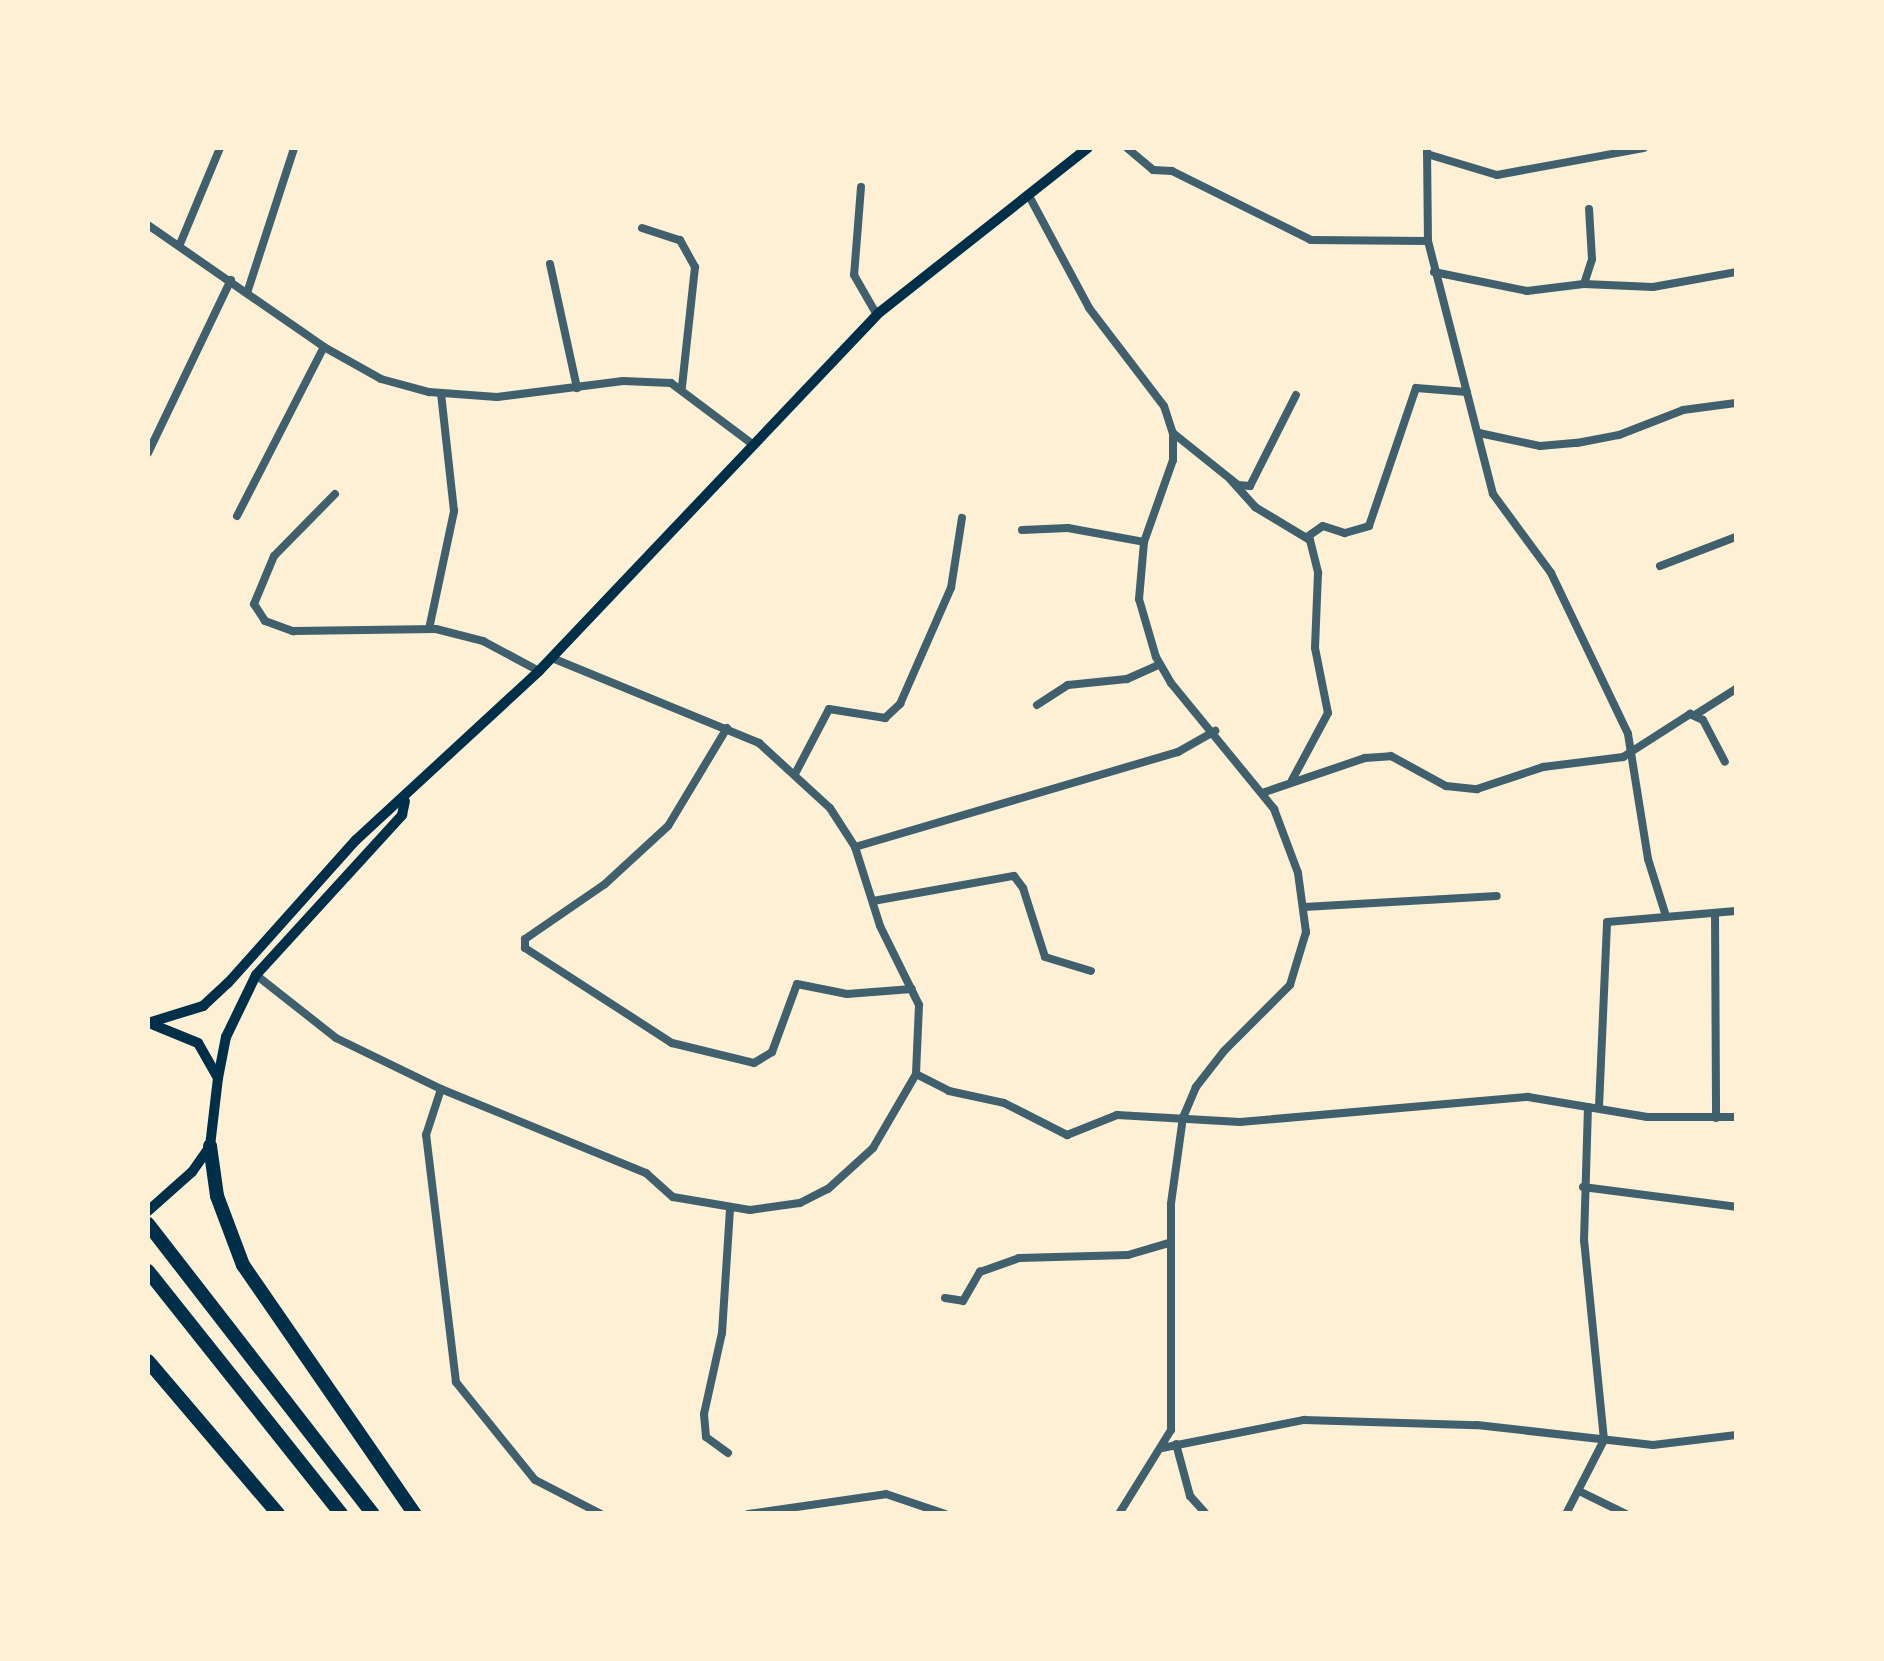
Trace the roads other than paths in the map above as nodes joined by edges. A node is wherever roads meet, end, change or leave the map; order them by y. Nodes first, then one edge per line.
1 (220, 148) edge
2 (294, 148) edge
3 (1088, 148) edge
4 (1127, 148) edge
5 (1644, 148) edge
6 (1427, 151) edge
7 (861, 187) dead end
8 (1028, 194) junction
9 (1589, 209) dead end
10 (148, 225) edge
11 (642, 228) dead end
12 (1428, 240) junction
13 (180, 244) junction
14 (550, 264) dead end
15 (1434, 272) junction
16 (1736, 272) edge
17 (231, 280) junction
18 (1584, 284) junction
19 (247, 292) junction
20 (876, 315) junction
21 (324, 347) junction
22 (682, 387) junction
23 (577, 388) junction
24 (1467, 392) junction
25 (441, 394) junction
26 (1296, 395) dead end
27 (1736, 403) edge
28 (1174, 433) junction
29 (1478, 433) junction
30 (751, 443) junction
31 (148, 453) edge
32 (1230, 478) junction
33 (335, 494) dead end
34 (237, 516) dead end
35 (962, 518) dead end
36 (1022, 530) dead end
37 (1736, 536) edge
38 (1307, 537) junction
39 (1144, 542) junction
40 (1660, 566) dead end
41 (429, 629) junction
42 (552, 658) junction
43 (1160, 664) junction
44 (539, 672) junction
45 (1736, 690) edge
46 (1037, 705) dead end
47 (1695, 715) junction
48 (727, 728) junction
49 (1214, 730) junction
50 (1631, 752) junction
51 (1724, 762) dead end
52 (796, 774) junction
53 (1292, 780) junction
54 (1265, 792) junction
55 (405, 802) junction
56 (854, 846) junction
57 (1497, 896) dead end
58 (873, 901) junction
59 (1304, 908) junction
60 (1736, 911) edge
61 (1715, 914) junction
62 (1666, 916) junction
63 (1091, 971) dead end
64 (256, 975) junction
65 (912, 989) junction
66 (148, 1024) edge
67 (916, 1074) junction
68 (218, 1078) junction
69 (441, 1090) junction
70 (1599, 1107) junction
71 (1588, 1108) junction
72 (1736, 1117) edge
73 (1184, 1118) junction
74 (1716, 1118) junction
75 (210, 1146) junction
76 (1583, 1188) junction
77 (1736, 1207) edge
78 (730, 1208) junction
79 (148, 1211) edge
80 (148, 1224) edge
81 (1170, 1243) junction
82 (148, 1271) edge
83 (945, 1298) dead end
84 (148, 1361) edge
85 (1736, 1435) edge
86 (1604, 1440) junction
87 (1176, 1444) junction
88 (1162, 1448) junction
89 (728, 1453) dead end
90 (1579, 1491) junction
91 (278, 1514) edge
92 (340, 1514) edge
93 (374, 1514) edge
94 (415, 1514) edge
95 (601, 1514) edge
96 (748, 1514) edge
97 (945, 1514) edge
98 (1119, 1514) edge
99 (1206, 1514) edge
100 (1566, 1514) edge
101 (1626, 1514) edge

1 - 13 street
2 - 19 street
3 - 8 main road
4 - 12 street
5 - 6 street
6 - 12 street
7 - 20 street
8 - 20 main road
8 - 28 street
9 - 18 street
10 - 13 street
11 - 22 street
12 - 15 street
13 - 17 street
14 - 23 street
15 - 18 street
15 - 24 street
16 - 18 street
17 - 19 street
17 - 31 street
19 - 21 street
20 - 30 main road
21 - 25 street
21 - 34 street
22 - 23 street
22 - 30 street
23 - 25 street
24 - 29 street
24 - 38 street
25 - 41 street
26 - 32 street
27 - 29 street
28 - 32 street
28 - 39 street
29 - 50 street
30 - 42 main road
32 - 38 street
33 - 41 street
35 - 52 street
36 - 39 street
37 - 40 street
38 - 53 street
39 - 43 street
41 - 44 street
42 - 44 main road
42 - 48 street
43 - 46 street
43 - 49 street
44 - 55 main road
45 - 47 street
47 - 50 street
47 - 51 street
48 - 52 street
48 - 65 street
49 - 54 street
49 - 56 street
50 - 53 street
50 - 62 street
52 - 56 street
53 - 54 street
54 - 59 street
55 - 64 main road
55 - 66 main road
56 - 58 street
57 - 59 street
58 - 63 street
58 - 65 street
59 - 73 street
60 - 61 street
61 - 62 street
61 - 74 street
62 - 70 street
64 - 68 main road
64 - 69 street
65 - 67 street
66 - 68 main road
67 - 73 street
67 - 78 street
68 - 75 main road
69 - 78 street
69 - 95 street
70 - 71 street
70 - 74 street
71 - 73 street
71 - 76 street
72 - 74 street
73 - 81 street
75 - 79 main road
75 - 94 highway
76 - 77 street
76 - 86 street
78 - 89 street
80 - 93 highway
81 - 83 street
81 - 88 street
82 - 92 highway
84 - 91 highway
85 - 86 street
86 - 87 street
86 - 90 street
87 - 88 street
87 - 99 street
88 - 98 street
90 - 100 street
90 - 101 street
96 - 97 street

